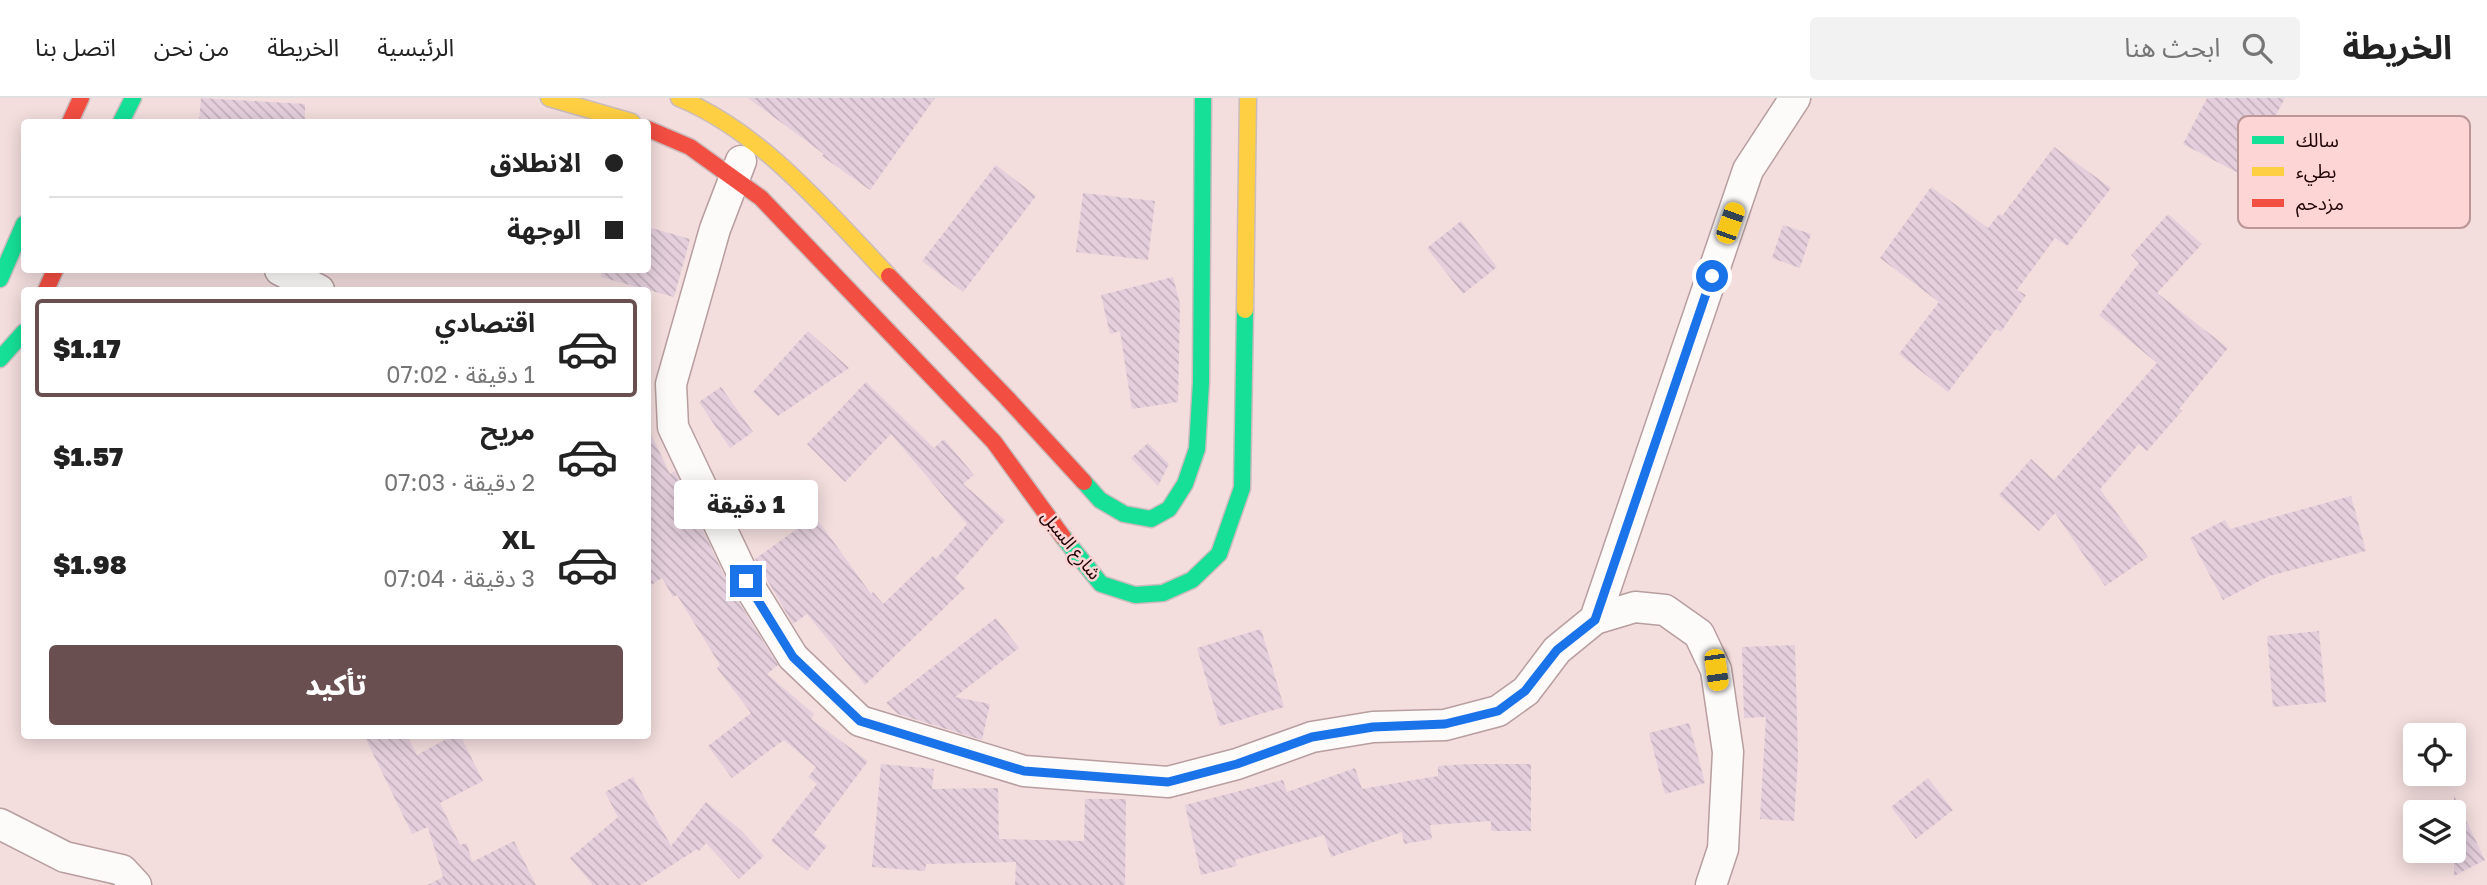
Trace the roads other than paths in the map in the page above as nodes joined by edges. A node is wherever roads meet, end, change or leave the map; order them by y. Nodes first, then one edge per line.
1 (81, 98) edge
2 (133, 98) edge
3 (549, 98) edge
4 (679, 98) edge
5 (1203, 98) edge
6 (1248, 98) edge
7 (1795, 98) edge
8 (71, 119) edge
9 (122, 119) edge
10 (622, 119) edge
11 (651, 130) edge
12 (750, 141) junction
13 (733, 178) junction
14 (21, 231) edge
15 (286, 273) edge
16 (0, 279) edge
17 (312, 287) edge
18 (21, 335) edge
19 (0, 359) edge
20 (1595, 620) junction
21 (0, 824) edge
22 (136, 885) edge
23 (1711, 885) edge

1 - 8 main road
2 - 9 main road
3 - 10 main road
4 - 12 main road
5 - 12 main road
6 - 13 main road, شارع السبل
7 - 20 street
11 - 13 main road, شارع السبل
12 - 13 street
13 - 20 street
14 - 16 main road
15 - 17 street
18 - 19 main road
20 - 23 street
21 - 22 street

